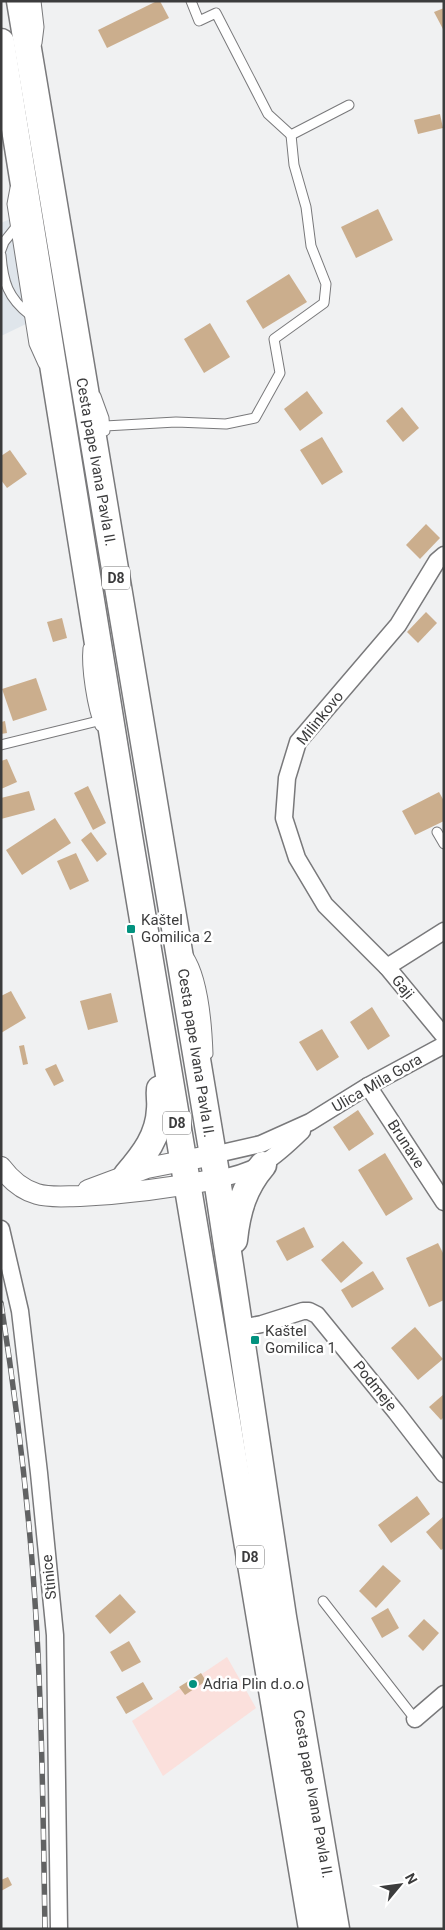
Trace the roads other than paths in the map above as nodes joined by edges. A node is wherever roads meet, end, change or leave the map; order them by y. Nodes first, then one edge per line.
1 (20, 1) edge
2 (36, 1) edge
3 (191, 1) edge
4 (1, 42) edge
5 (30, 58) junction
6 (349, 106) dead end
7 (8, 118) edge
8 (291, 135) junction
9 (22, 167) junction
10 (16, 227) junction
11 (1, 250) edge
12 (1, 255) edge
13 (30, 315) junction
14 (80, 366) junction
15 (55, 378) junction
16 (105, 426) junction
17 (107, 444) dead end
18 (444, 555) edge
19 (95, 626) junction
20 (98, 721) junction
21 (1, 745) edge
22 (115, 748) junction
23 (437, 832) dead end
24 (444, 844) edge
25 (444, 931) edge
26 (387, 967) junction
27 (444, 1036) edge
28 (444, 1045) edge
29 (166, 1062) junction
30 (368, 1086) junction
31 (310, 1122) junction
32 (263, 1165) junction
33 (215, 1167) junction
34 (185, 1172) junction
35 (127, 1175) junction
36 (4, 1177) edge
37 (72, 1196) junction
38 (444, 1202) edge
39 (1, 1229) edge
40 (230, 1260) junction
41 (241, 1328) junction
42 (444, 1474) edge
43 (323, 1601) dead end
44 (444, 1694) edge
45 (415, 1720) joint
46 (59, 1929) edge
47 (312, 1929) edge
48 (336, 1929) edge

1 - 5 main road, Cesta pape Ivana Pavla II. / D8
2 - 5 lane
3 - 8 lane
4 - 7 main road, Cesta pape Ivana Pavla II. / D8
5 - 14 main road, Cesta pape Ivana Pavla II. / D8
6 - 8 lane
7 - 9 main road, Cesta pape Ivana Pavla II. / D8
8 - 16 lane
9 - 10 lane
9 - 15 main road, Cesta pape Ivana Pavla II. / D8
10 - 11 lane
10 - 13 lane
12 - 13 lane
13 - 15 lane
14 - 16 lane
14 - 33 main road, Cesta pape Ivana Pavla II. / D8
15 - 19 main road, Cesta pape Ivana Pavla II. / D8
16 - 17 lane
18 - 26 street, Milinkovo
19 - 20 lane
19 - 22 main road, Cesta pape Ivana Pavla II. / D8
20 - 21 lane
20 - 22 lane
22 - 29 main road, Cesta pape Ivana Pavla II. / D8
23 - 24 lane
25 - 26 street, Gaji
26 - 27 street, Gaji
28 - 30 street, Ulica Mila Gora
29 - 34 main road, Cesta pape Ivana Pavla II. / D8
29 - 35 main road
30 - 31 street, Ulica Mila Gora
30 - 38 street, Brunave
31 - 32 street, Ulica Mila Gora
31 - 33 street, Ulica Mila Gora
32 - 33 street, Ulica Mila Gora
32 - 40 main road
33 - 34 street
33 - 40 main road, Cesta pape Ivana Pavla II. / D8
34 - 35 street
34 - 37 street
34 - 47 main road, Cesta pape Ivana Pavla II. / D8
35 - 37 street
36 - 37 street
39 - 46 street, Stinice
40 - 41 main road, Cesta pape Ivana Pavla II. / D8
41 - 42 street, Podmeje
41 - 48 main road, Cesta pape Ivana Pavla II. / D8
43 - 45 lane
44 - 45 street

